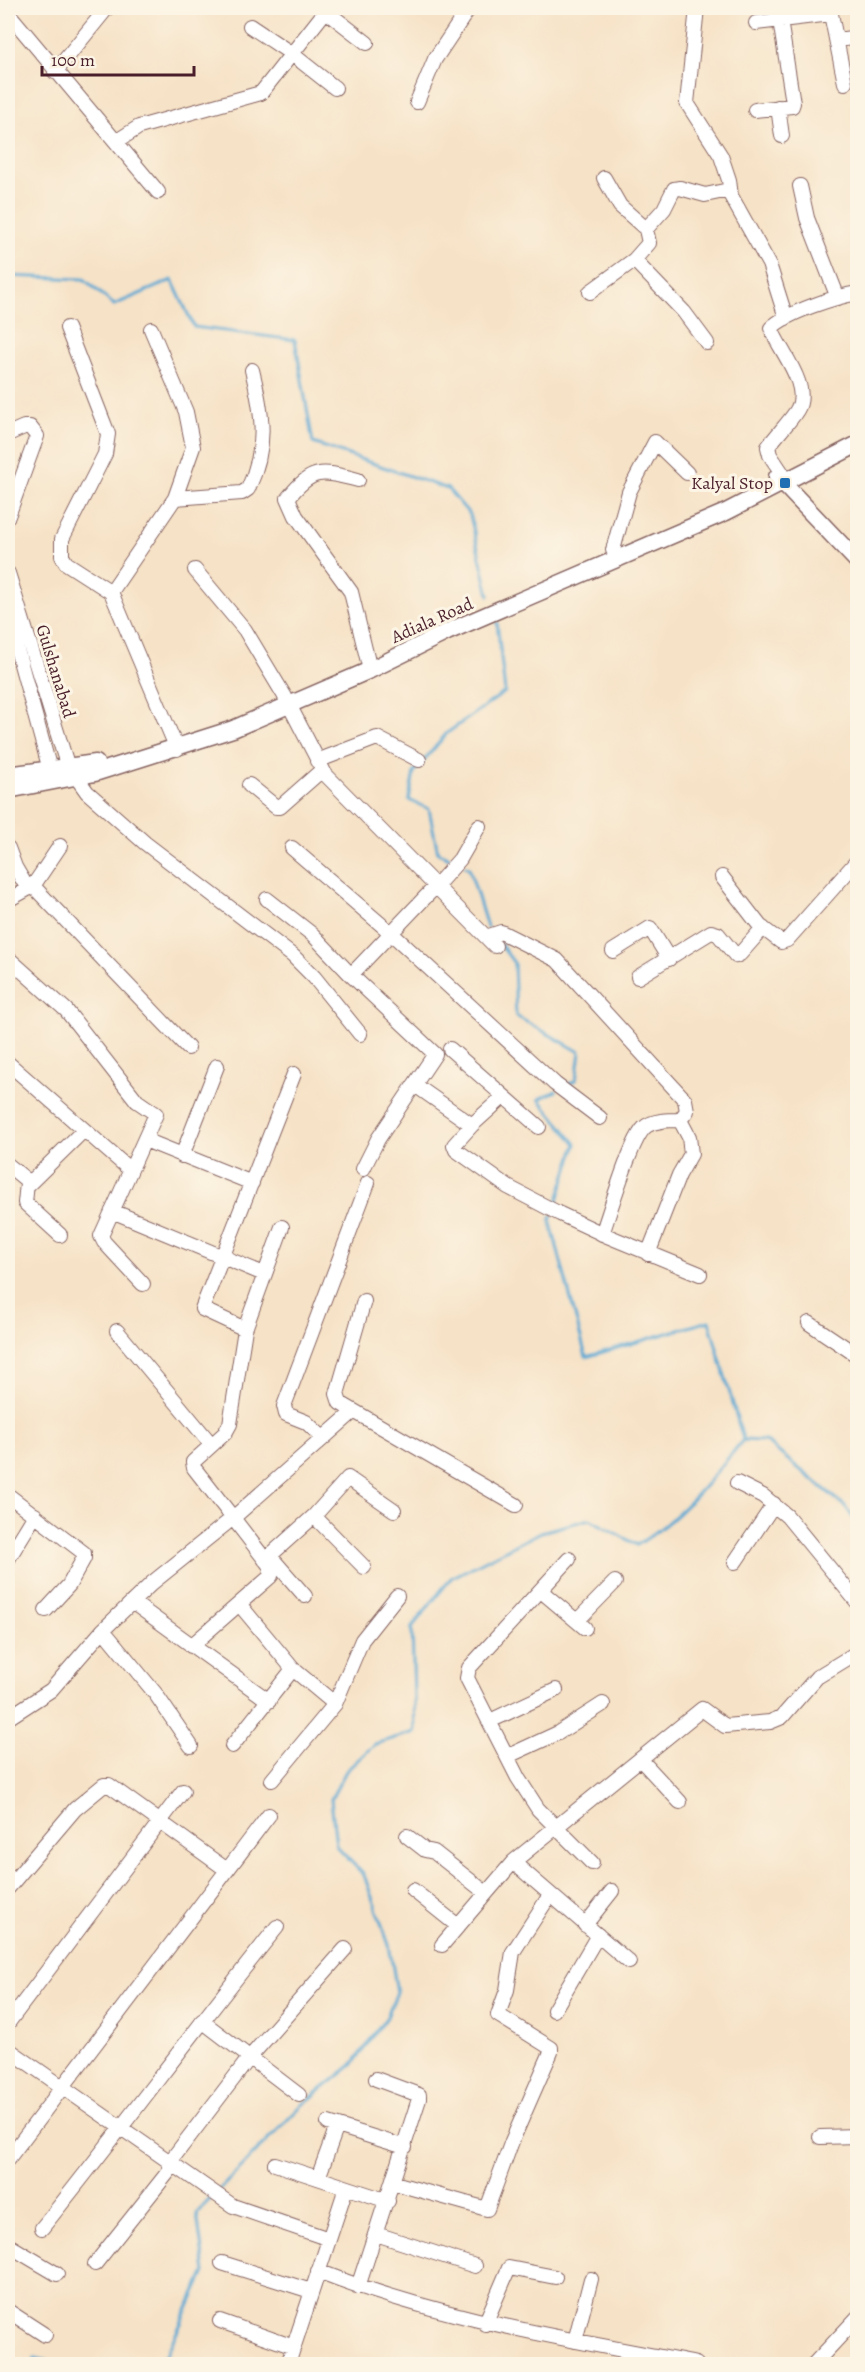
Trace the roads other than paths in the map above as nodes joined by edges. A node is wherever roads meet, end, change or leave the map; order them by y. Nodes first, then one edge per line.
1 (104, 8) edge
2 (326, 8) edge
3 (469, 8) edge
4 (697, 8) edge
5 (8, 13) edge
6 (780, 20) junction
7 (756, 23) dead end
8 (250, 26) dead end
9 (858, 37) edge
10 (838, 40) junction
11 (367, 43) dead end
12 (292, 54) junction
13 (56, 72) junction
14 (845, 83) dead end
15 (335, 88) dead end
16 (417, 102) dead end
17 (778, 107) junction
18 (755, 110) dead end
19 (782, 136) dead end
20 (117, 141) junction
21 (604, 178) dead end
22 (800, 186) dead end
23 (729, 190) junction
24 (158, 192) dead end
25 (646, 230) junction
26 (634, 260) junction
27 (590, 292) dead end
28 (858, 293) edge
29 (838, 298) junction
30 (786, 318) junction
31 (68, 328) dead end
32 (151, 328) dead end
33 (707, 343) dead end
34 (252, 370) dead end
35 (858, 432) edge
36 (8, 434) edge
37 (858, 444) edge
38 (687, 473) dead end
39 (780, 478) junction
40 (358, 480) dead end
41 (175, 498) junction
42 (8, 516) edge
43 (613, 550) junction
44 (858, 562) edge
45 (195, 570) dead end
46 (8, 573) edge
47 (111, 592) junction
48 (11, 597) edge
49 (8, 617) edge
50 (369, 664) junction
51 (287, 700) junction
52 (175, 745) junction
53 (419, 760) dead end
54 (320, 766) junction
55 (8, 775) edge
56 (72, 775) junction
57 (52, 776) junction
58 (249, 785) dead end
59 (8, 790) edge
60 (479, 826) dead end
61 (60, 846) dead end
62 (8, 848) edge
63 (292, 848) dead end
64 (858, 860) edge
65 (723, 877) dead end
66 (436, 886) junction
67 (31, 888) junction
68 (267, 899) dead end
69 (8, 900) edge
70 (763, 928) junction
71 (391, 933) junction
72 (613, 951) dead end
73 (8, 958) edge
74 (669, 959) junction
75 (351, 975) junction
76 (638, 977) dead end
77 (360, 1034) dead end
78 (188, 1048) dead end
79 (450, 1049) dead end
80 (8, 1063) edge
81 (217, 1066) dead end
82 (294, 1074) dead end
83 (415, 1085) junction
84 (503, 1097) junction
85 (600, 1118) dead end
86 (680, 1120) junction
87 (472, 1125) junction
88 (538, 1127) dead end
89 (84, 1130) junction
90 (145, 1140) junction
91 (182, 1156) junction
92 (8, 1166) edge
93 (129, 1169) junction
94 (363, 1169) dead end
95 (27, 1183) junction
96 (252, 1183) junction
97 (368, 1183) dead end
98 (112, 1211) junction
99 (282, 1227) dead end
100 (602, 1234) junction
101 (60, 1235) dead end
102 (648, 1254) junction
103 (224, 1258) junction
104 (264, 1274) junction
105 (700, 1274) dead end
106 (143, 1284) dead end
107 (364, 1301) dead end
108 (809, 1323) dead end
109 (245, 1329) junction
110 (117, 1331) dead end
111 (858, 1356) edge
112 (353, 1412) junction
113 (322, 1437) junction
114 (211, 1444) junction
115 (737, 1483) dead end
116 (8, 1495) edge
117 (774, 1504) junction
118 (516, 1505) dead end
119 (394, 1510) dead end
120 (35, 1515) junction
121 (314, 1516) junction
122 (233, 1518) junction
123 (268, 1558) junction
124 (8, 1559) edge
125 (569, 1559) dead end
126 (735, 1562) dead end
127 (364, 1567) dead end
128 (615, 1582) dead end
129 (541, 1591) junction
130 (305, 1596) dead end
131 (397, 1596) dead end
132 (132, 1602) junction
133 (858, 1604) edge
134 (240, 1605) junction
135 (46, 1610) dead end
136 (103, 1630) junction
137 (190, 1646) junction
138 (858, 1652) edge
139 (293, 1669) junction
140 (556, 1690) dead end
141 (269, 1701) junction
142 (335, 1704) junction
143 (603, 1704) dead end
144 (8, 1718) edge
145 (489, 1721) junction
146 (191, 1746) dead end
147 (232, 1746) dead end
148 (508, 1756) junction
149 (641, 1760) junction
150 (272, 1780) dead end
151 (183, 1791) dead end
152 (680, 1802) dead end
153 (269, 1815) dead end
154 (158, 1822) junction
155 (555, 1827) junction
156 (407, 1836) dead end
157 (513, 1862) junction
158 (592, 1863) dead end
159 (227, 1870) junction
160 (8, 1888) edge
161 (413, 1890) dead end
162 (612, 1891) dead end
163 (486, 1893) junction
164 (550, 1895) junction
165 (585, 1925) junction
166 (458, 1926) junction
167 (277, 1927) dead end
168 (598, 1935) junction
169 (442, 1945) dead end
170 (345, 1949) dead end
171 (629, 1962) dead end
172 (554, 2010) dead end
173 (202, 2020) junction
174 (8, 2023) edge
175 (8, 2049) edge
176 (250, 2057) junction
177 (376, 2079) dead end
178 (63, 2087) junction
179 (299, 2095) dead end
180 (122, 2130) junction
181 (858, 2136) edge
182 (820, 2137) dead end
183 (405, 2147) junction
184 (8, 2159) edge
185 (171, 2164) junction
186 (275, 2164) dead end
187 (318, 2178) junction
188 (394, 2183) junction
189 (346, 2188) junction
190 (388, 2201) junction
191 (42, 2228) dead end
192 (376, 2234) junction
193 (329, 2239) junction
194 (8, 2245) edge
195 (222, 2263) dead end
196 (95, 2264) dead end
197 (475, 2266) dead end
198 (318, 2271) junction
199 (57, 2274) dead end
200 (555, 2277) dead end
201 (591, 2279) dead end
202 (358, 2287) junction
203 (312, 2291) junction
204 (8, 2311) edge
205 (858, 2317) edge
206 (220, 2321) dead end
207 (485, 2324) junction
208 (45, 2335) dead end
209 (575, 2341) junction
210 (294, 2347) junction
211 (288, 2364) edge
212 (689, 2364) edge
213 (814, 2364) edge

1 - 13 street
2 - 11 street
2 - 12 street
3 - 16 street
4 - 23 street
5 - 13 street
6 - 7 street
6 - 10 street
6 - 17 street
8 - 12 street
9 - 10 street
10 - 14 street
12 - 15 street
12 - 20 street
13 - 20 street
17 - 18 street
17 - 19 street
20 - 24 street
21 - 25 street
22 - 29 street
23 - 25 street
23 - 30 street
25 - 26 street
26 - 27 street
26 - 33 street
28 - 29 street
29 - 30 street
30 - 39 street
31 - 47 street
32 - 41 street
34 - 41 street
35 - 39 main road, Adiala Road
36 - 42 street
37 - 39 main road, Adiala Road
38 - 43 street
39 - 43 main road, Adiala Road
39 - 44 main road
39 - 50 main road, Adiala Road
40 - 50 street
41 - 47 street
43 - 50 main road, Adiala Road
45 - 51 street
46 - 48 street, Gulshanabad
47 - 52 street
48 - 56 street, Gulshanabad
49 - 57 street, Gulshanabad
50 - 51 main road, Adiala Road
51 - 52 main road, Adiala Road
51 - 54 street
52 - 56 main road, Adiala Road
52 - 56 main road, Adiala Road
53 - 54 street
54 - 58 street
54 - 66 street
55 - 57 main road
56 - 57 main road, Adiala Road
56 - 77 street
57 - 59 main road, Adiala Road
60 - 66 street
61 - 67 street
62 - 67 street
63 - 71 street
64 - 70 street
65 - 70 street
66 - 71 street
66 - 86 street
67 - 69 street
67 - 78 street
68 - 75 street
70 - 74 street
71 - 75 street
71 - 85 street
72 - 74 street
73 - 90 street
74 - 76 street
75 - 83 street
79 - 84 street
80 - 89 street
81 - 91 street
82 - 96 street
83 - 87 street
83 - 94 street
84 - 87 street
84 - 88 street
86 - 100 street
86 - 102 street
87 - 100 street
89 - 93 street
89 - 95 street
90 - 91 street
90 - 93 street
91 - 96 street
92 - 95 street
93 - 98 street
95 - 101 street
96 - 103 street
97 - 113 street
98 - 103 street
98 - 106 street
99 - 104 street
100 - 102 street
102 - 105 street
103 - 104 street
103 - 109 street
104 - 109 street
107 - 112 street
108 - 111 street
109 - 114 street
110 - 114 street
112 - 113 street
112 - 118 street
113 - 122 street
114 - 122 street
115 - 117 street
116 - 120 street
117 - 126 street
117 - 133 street
119 - 121 street
120 - 124 street
120 - 135 street
121 - 123 street
121 - 127 street
122 - 123 street
122 - 132 street
123 - 130 street
123 - 134 street
125 - 129 street
128 - 129 street
129 - 145 street
131 - 142 street
132 - 136 street
132 - 137 street
134 - 137 street
134 - 139 street
136 - 144 street
136 - 146 street
137 - 141 street
138 - 149 street
139 - 141 street
139 - 142 street
140 - 145 street
141 - 147 street
142 - 150 street
143 - 148 street
145 - 148 street
148 - 155 street
149 - 152 street
149 - 155 street
151 - 154 street
153 - 159 street
154 - 159 street
154 - 160 street
154 - 174 street
155 - 157 street
155 - 158 street
156 - 163 street
157 - 163 street
157 - 164 street
159 - 178 street
161 - 166 street
162 - 165 street
163 - 166 street
164 - 165 street
164 - 188 street
165 - 168 street
166 - 169 street
167 - 173 street
168 - 171 street
168 - 172 street
170 - 176 street
173 - 176 street
173 - 180 street
175 - 178 street
176 - 179 street
176 - 185 street
177 - 183 street
178 - 180 street
178 - 184 street
180 - 185 street
180 - 191 street
181 - 182 street
183 - 187 street
183 - 188 street
185 - 193 street
185 - 196 street
186 - 187 street
187 - 189 street
188 - 190 street
189 - 190 street
189 - 193 street
190 - 192 street
192 - 197 street
192 - 202 street
193 - 198 street
194 - 199 street
195 - 203 street
198 - 202 street
198 - 203 street
200 - 207 street
201 - 209 street
202 - 207 street
203 - 210 street
204 - 208 street
205 - 213 street
206 - 210 street
207 - 209 street
209 - 212 street
210 - 211 street

